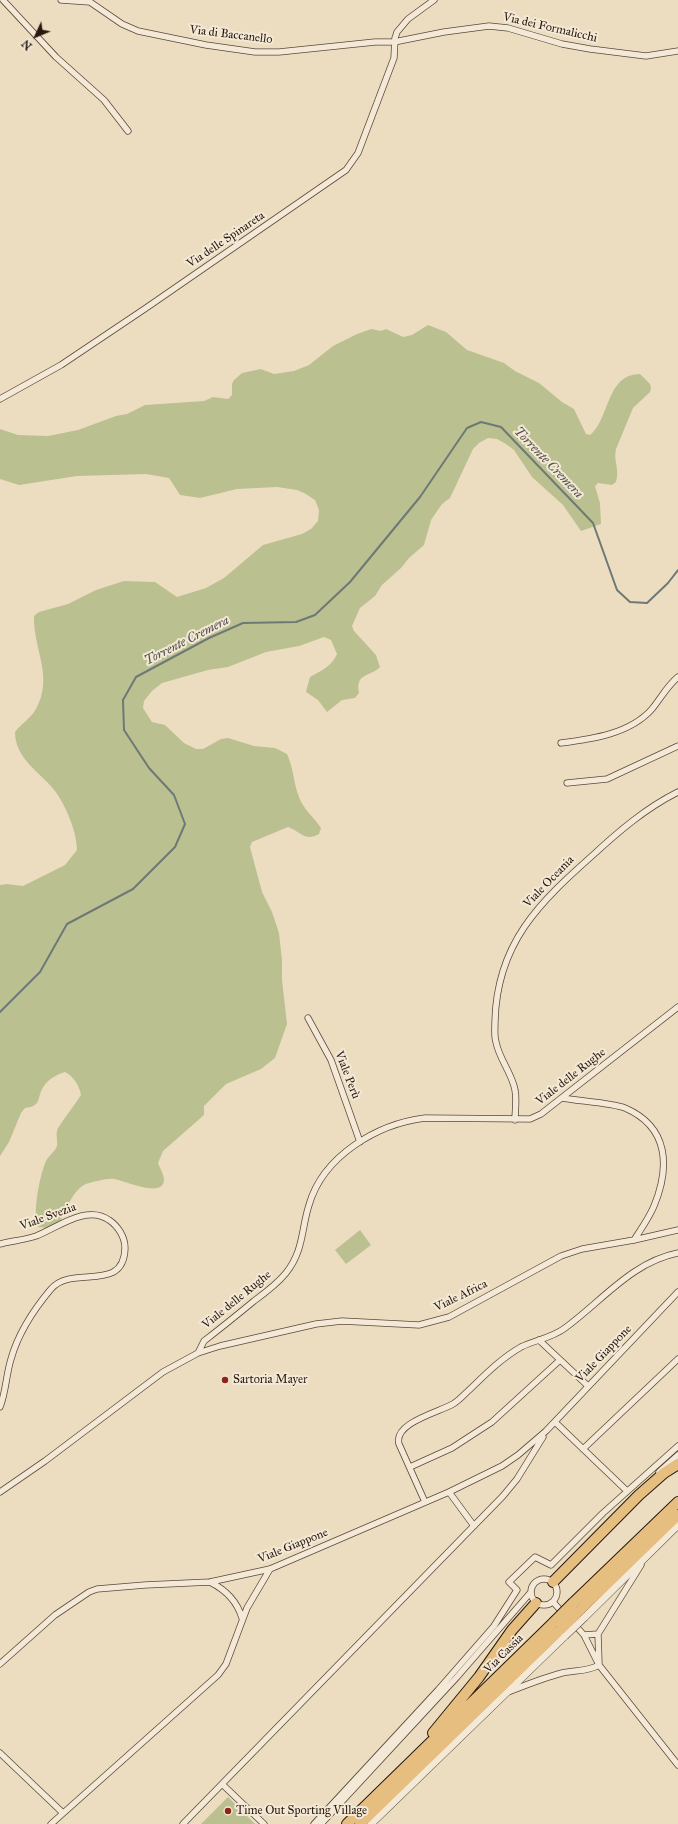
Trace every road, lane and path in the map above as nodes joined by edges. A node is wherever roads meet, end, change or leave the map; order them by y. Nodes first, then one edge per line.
1 (3, 0) edge
2 (61, 0) edge
3 (434, 0) edge
4 (394, 42) junction
5 (678, 51) edge
6 (128, 131) dead end
7 (0, 399) edge
8 (678, 677) edge
9 (561, 743) dead end
10 (678, 746) edge
11 (567, 783) dead end
12 (678, 792) edge
13 (678, 1007) edge
14 (308, 1018) dead end
15 (562, 1098) junction
16 (515, 1120) junction
17 (360, 1142) junction
18 (678, 1230) edge
19 (634, 1240) junction
20 (0, 1244) edge
21 (678, 1253) edge
22 (678, 1292) edge
23 (539, 1340) junction
24 (198, 1353) junction
25 (678, 1359) edge
26 (560, 1360) junction
27 (588, 1386) junction
28 (0, 1406) edge
29 (555, 1422) junction
30 (546, 1431) junction
31 (678, 1446) edge
32 (583, 1449) junction
33 (678, 1455) edge
34 (678, 1464) edge
35 (410, 1467) junction
36 (627, 1491) junction
37 (0, 1492) edge
38 (449, 1492) junction
39 (425, 1502) junction
40 (678, 1502) edge
41 (678, 1515) edge
42 (678, 1524) edge
43 (474, 1526) junction
44 (647, 1554) junction
45 (270, 1569) junction
46 (551, 1581) junction
47 (210, 1582) junction
48 (531, 1592) junction
49 (553, 1602) junction
50 (536, 1603) junction
51 (579, 1610) junction
52 (242, 1618) junction
53 (560, 1629) junction
54 (598, 1634) junction
55 (584, 1635) junction
56 (0, 1664) edge
57 (599, 1665) junction
58 (508, 1692) junction
59 (423, 1750) junction
60 (0, 1753) edge
61 (678, 1765) edge
62 (222, 1784) junction
63 (62, 1813) junction
64 (51, 1824) edge
65 (183, 1824) edge
66 (264, 1824) edge
67 (314, 1824) edge
68 (321, 1824) edge
69 (347, 1824) edge
70 (360, 1824) edge
71 (371, 1824) edge

1 - 6 street
2 - 4 street, Via di Baccanello
3 - 4 street
4 - 5 street, Via dei Formalicchi
4 - 7 street, Via delle Spinareta
8 - 9 street
10 - 11 street
12 - 16 street, Viale Oceania
13 - 15 street, Viale delle Rughe
14 - 17 street, Viale Perù
15 - 16 street, Viale delle Rughe
15 - 19 street
16 - 17 street, Viale delle Rughe
17 - 24 street, Viale delle Rughe
18 - 19 street, Viale Africa
19 - 24 street, Viale Africa
20 - 28 street, Viale Svezia
21 - 23 street
22 - 27 street, Viale Giappone
23 - 26 street
23 - 35 street
24 - 37 street, Viale delle Rughe
25 - 32 street
26 - 27 street
26 - 35 street
27 - 29 street, Viale Giappone
29 - 30 street, Viale Giappone
29 - 32 street
30 - 38 street, Viale Giappone
30 - 43 street, Viale Giappone
31 - 36 street
32 - 36 street
33 - 46 street
34 - 46 highway
35 - 39 street
36 - 67 street
38 - 39 street, Viale Giappone
38 - 43 street
39 - 45 street, Viale Giappone
40 - 51 highway, Via Cassia
41 - 51 highway, Via Cassia
42 - 44 street
43 - 62 street, Viale Giappone
44 - 51 street
44 - 54 street
45 - 47 street, Viale Giappone
45 - 52 street
46 - 48 street
46 - 49 street
47 - 52 street
47 - 56 street, Viale Giappone
48 - 50 street
48 - 68 street
49 - 50 street
49 - 55 street
50 - 59 highway
51 - 53 highway, Via Cassia, bridge
52 - 63 street
53 - 58 street
53 - 59 highway, Via Cassia
53 - 70 highway, Via Cassia
54 - 55 street
54 - 57 street
55 - 57 street
57 - 58 street
57 - 61 street
58 - 71 street
59 - 69 highway, Via Cassia
60 - 63 street
62 - 65 street, Viale Giappone
62 - 66 street
63 - 64 street

